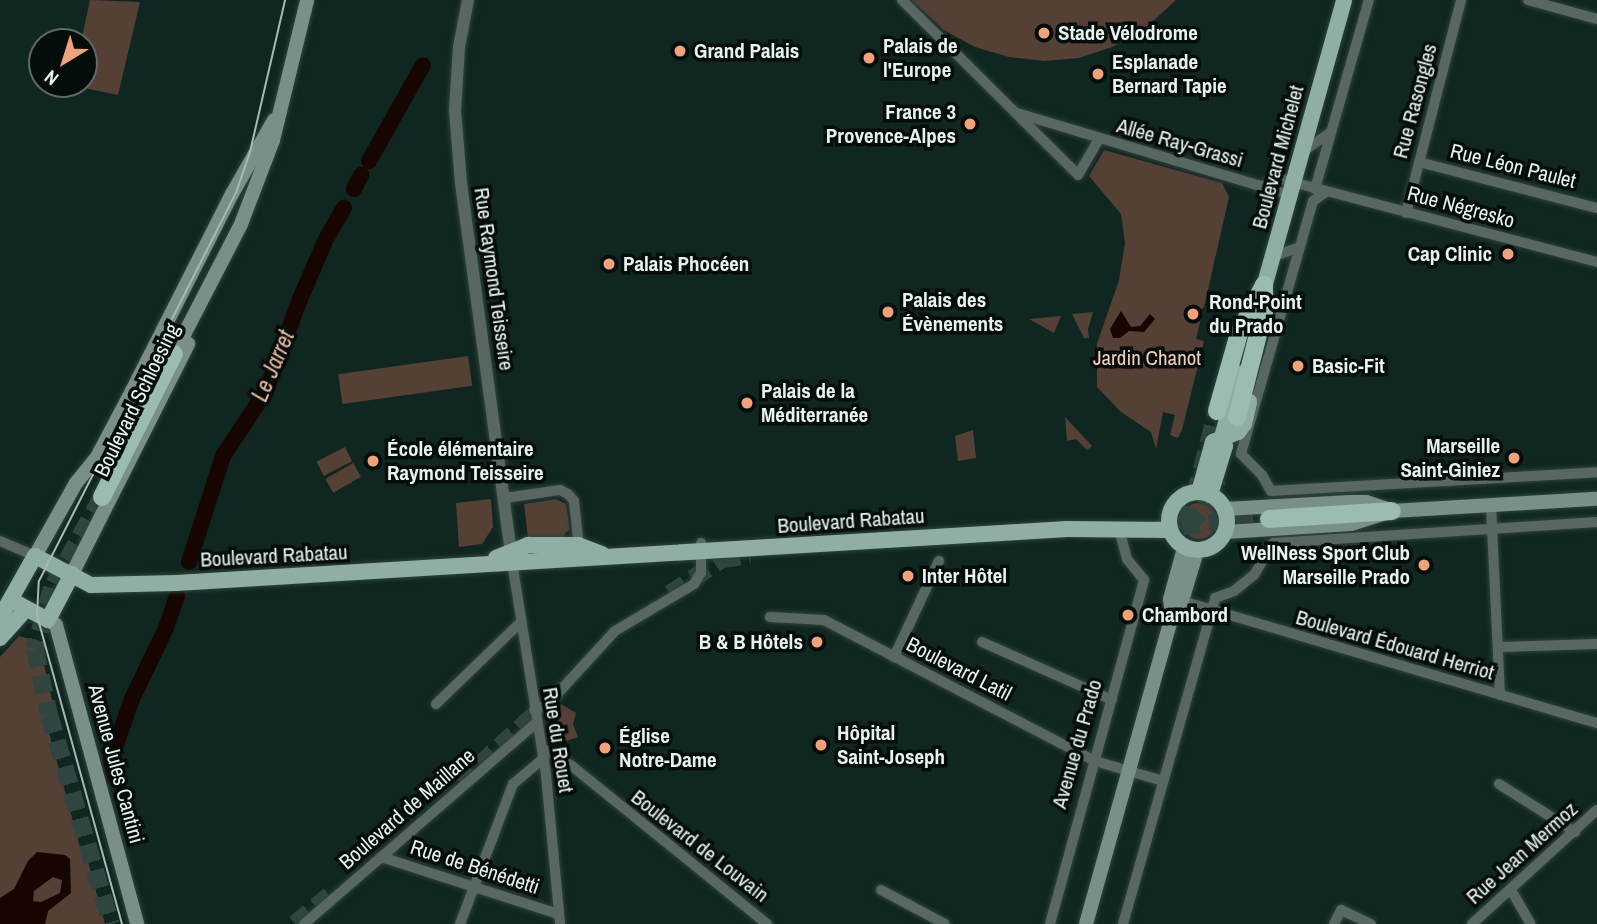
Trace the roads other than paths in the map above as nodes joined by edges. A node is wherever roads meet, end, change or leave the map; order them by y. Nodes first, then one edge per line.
1 (307, 0) edge
2 (468, 0) edge
3 (902, 0) edge
4 (1344, 0) edge
5 (1369, 0) edge
6 (1461, 0) edge
7 (1528, 0) edge
8 (1597, 19) edge
9 (1333, 39) junction
10 (1356, 46) junction
11 (282, 107) junction
12 (1015, 112) junction
13 (1331, 132) junction
14 (1099, 139) junction
15 (1301, 153) junction
16 (1419, 162) junction
17 (1292, 189) junction
18 (1320, 190) junction
19 (1597, 208) edge
20 (1406, 213) junction
21 (232, 241) junction
22 (1299, 247) junction
23 (1272, 257) junction
24 (1597, 262) edge
25 (1264, 285) junction
26 (174, 354) junction
27 (132, 391) junction
28 (1217, 411) tunnel mouth
29 (1237, 417) tunnel mouth
30 (1597, 472) edge
31 (1327, 486) junction
32 (1205, 493) junction
33 (102, 497) tunnel mouth
34 (505, 498) junction
35 (1597, 499) edge
36 (1328, 504) junction
37 (1491, 505) junction
38 (1225, 509) junction
39 (1392, 511) junction
40 (1270, 517) tunnel mouth
41 (1169, 522) junction
42 (1597, 522) edge
43 (1097, 528) junction
44 (1491, 528) junction
45 (1119, 530) junction
46 (1226, 532) junction
47 (0, 541) edge
48 (578, 545) junction
49 (701, 547) junction
50 (1191, 550) junction
51 (35, 556) junction
52 (608, 556) junction
53 (512, 557) junction
54 (533, 561) junction
55 (939, 561) dead end
56 (72, 574) junction
57 (6, 597) edge
58 (1182, 601) junction
59 (26, 609) junction
60 (1212, 611) junction
61 (770, 617) dead end
62 (1172, 617) junction
63 (0, 618) edge
64 (48, 620) junction
65 (520, 623) junction
66 (0, 638) edge
67 (982, 642) dead end
68 (1597, 645) edge
69 (1500, 647) junction
70 (894, 657) junction
71 (1500, 695) junction
72 (1112, 700) junction
73 (436, 704) dead end
74 (534, 710) junction
75 (536, 723) junction
76 (1597, 723) edge
77 (543, 753) junction
78 (1095, 761) junction
79 (1128, 771) junction
80 (1163, 781) junction
81 (1499, 784) dead end
82 (1597, 810) edge
83 (1575, 832) junction
84 (381, 857) junction
85 (474, 887) junction
86 (881, 890) dead end
87 (1511, 890) junction
88 (559, 919) edge
89 (1050, 922) edge
90 (137, 924) edge
91 (304, 924) edge
92 (460, 924) edge
93 (767, 924) edge
94 (945, 924) edge
95 (1062, 924) edge
96 (1086, 924) edge
97 (1124, 924) edge
98 (1335, 924) edge
99 (1371, 924) edge
100 (1472, 924) edge
101 (1531, 924) edge

1 - 11 main road, Boulevard Schloesing
2 - 34 street, Rue Raymond Teisseire
3 - 12 street, Allée Ray-Grassi
4 - 9 main road, Boulevard Michelet
5 - 10 street, Boulevard Michelet
6 - 16 street, Rue Rasongles
7 - 8 street
9 - 10 street
9 - 15 main road, Boulevard Michelet
10 - 13 street, Boulevard Michelet
11 - 21 main road, Boulevard Schloesing
11 - 27 main road, Boulevard Schloesing
12 - 14 street, Allée Ray-Grassi
12 - 14 street, Allée Ray-Grassi
13 - 15 street
13 - 18 street, Boulevard Michelet
14 - 17 street, Allée Ray-Grassi
15 - 17 main road, Boulevard Michelet
16 - 19 street, Rue Léon Paulet
16 - 20 street, Rue Rasongles
17 - 18 street, Rue Négresko
17 - 23 main road, Boulevard Michelet
18 - 20 street, Rue Négresko
18 - 22 street, Boulevard Michelet
20 - 24 street, Rue Négresko
21 - 26 main road, Boulevard Schloesing
21 - 56 main road, Boulevard Schloesing
22 - 23 street
22 - 31 street, Boulevard Michelet
23 - 25 main road, Boulevard Michelet
25 - 28 highway
25 - 29 highway
25 - 32 main road, Boulevard Michelet
26 - 27 main road, Boulevard Schloesing
26 - 33 highway
27 - 51 main road, Boulevard Schloesing
30 - 31 street
31 - 36 street
32 - 38 main road
32 - 41 main road
34 - 48 street
34 - 53 street, Rue Raymond Teisseire
35 - 37 main road
36 - 38 main road
36 - 39 main road
37 - 39 main road
37 - 44 street
38 - 46 main road
39 - 40 highway
39 - 46 main road
41 - 43 main road, Boulevard Rabatau
41 - 45 main road, Boulevard Rabatau
41 - 50 main road
42 - 44 street
43 - 45 main road, Boulevard Rabatau
43 - 49 main road, Boulevard Rabatau
44 - 60 street
44 - 69 street
45 - 72 street, Avenue du Prado
46 - 50 main road
47 - 51 street
48 - 52 main road, Boulevard Rabatau
48 - 53 main road, Boulevard Rabatau
48 - 54 street, Boulevard Rabatau
49 - 52 main road, Boulevard Rabatau
49 - 74 street
50 - 58 main road
50 - 62 main road
51 - 56 main road, Boulevard Rabatau
51 - 57 main road
52 - 54 main road, Boulevard Rabatau
53 - 54 main road, Boulevard Rabatau
53 - 56 main road, Boulevard Rabatau
53 - 65 street, Rue du Rouet
55 - 70 street
56 - 64 main road
57 - 59 main road
57 - 63 main road
58 - 60 street, Boulevard Édouard Herriot
58 - 62 main road
59 - 64 main road
59 - 66 main road
60 - 71 street, Boulevard Édouard Herriot
60 - 80 street
61 - 70 street, Boulevard Latil
62 - 79 main road
64 - 90 main road, Avenue Jules Cantini
65 - 73 street
65 - 74 street, Rue du Rouet
67 - 72 street
68 - 69 street
69 - 71 street
70 - 78 street, Boulevard Latil
71 - 76 street, Boulevard Édouard Herriot
72 - 78 street, Avenue du Prado
74 - 75 street, Rue du Rouet
75 - 77 street, Rue du Rouet
75 - 84 street, Boulevard de Maillane
77 - 85 street
77 - 88 street, Rue du Rouet
77 - 93 street, Boulevard de Louvain
78 - 79 street, Boulevard Latil
78 - 89 street, Avenue du Prado
79 - 80 street
79 - 96 main road
80 - 97 street
81 - 83 street
82 - 83 street, Rue Jean Mermoz
83 - 87 street, Rue Jean Mermoz
84 - 85 street, Rue de Bénédetti
84 - 91 street, Boulevard de Maillane
85 - 88 street, Rue de Bénédetti
85 - 92 street
86 - 94 street
87 - 100 street, Rue Jean Mermoz
87 - 101 street
89 - 95 street, Avenue du Prado
98 - 99 street

